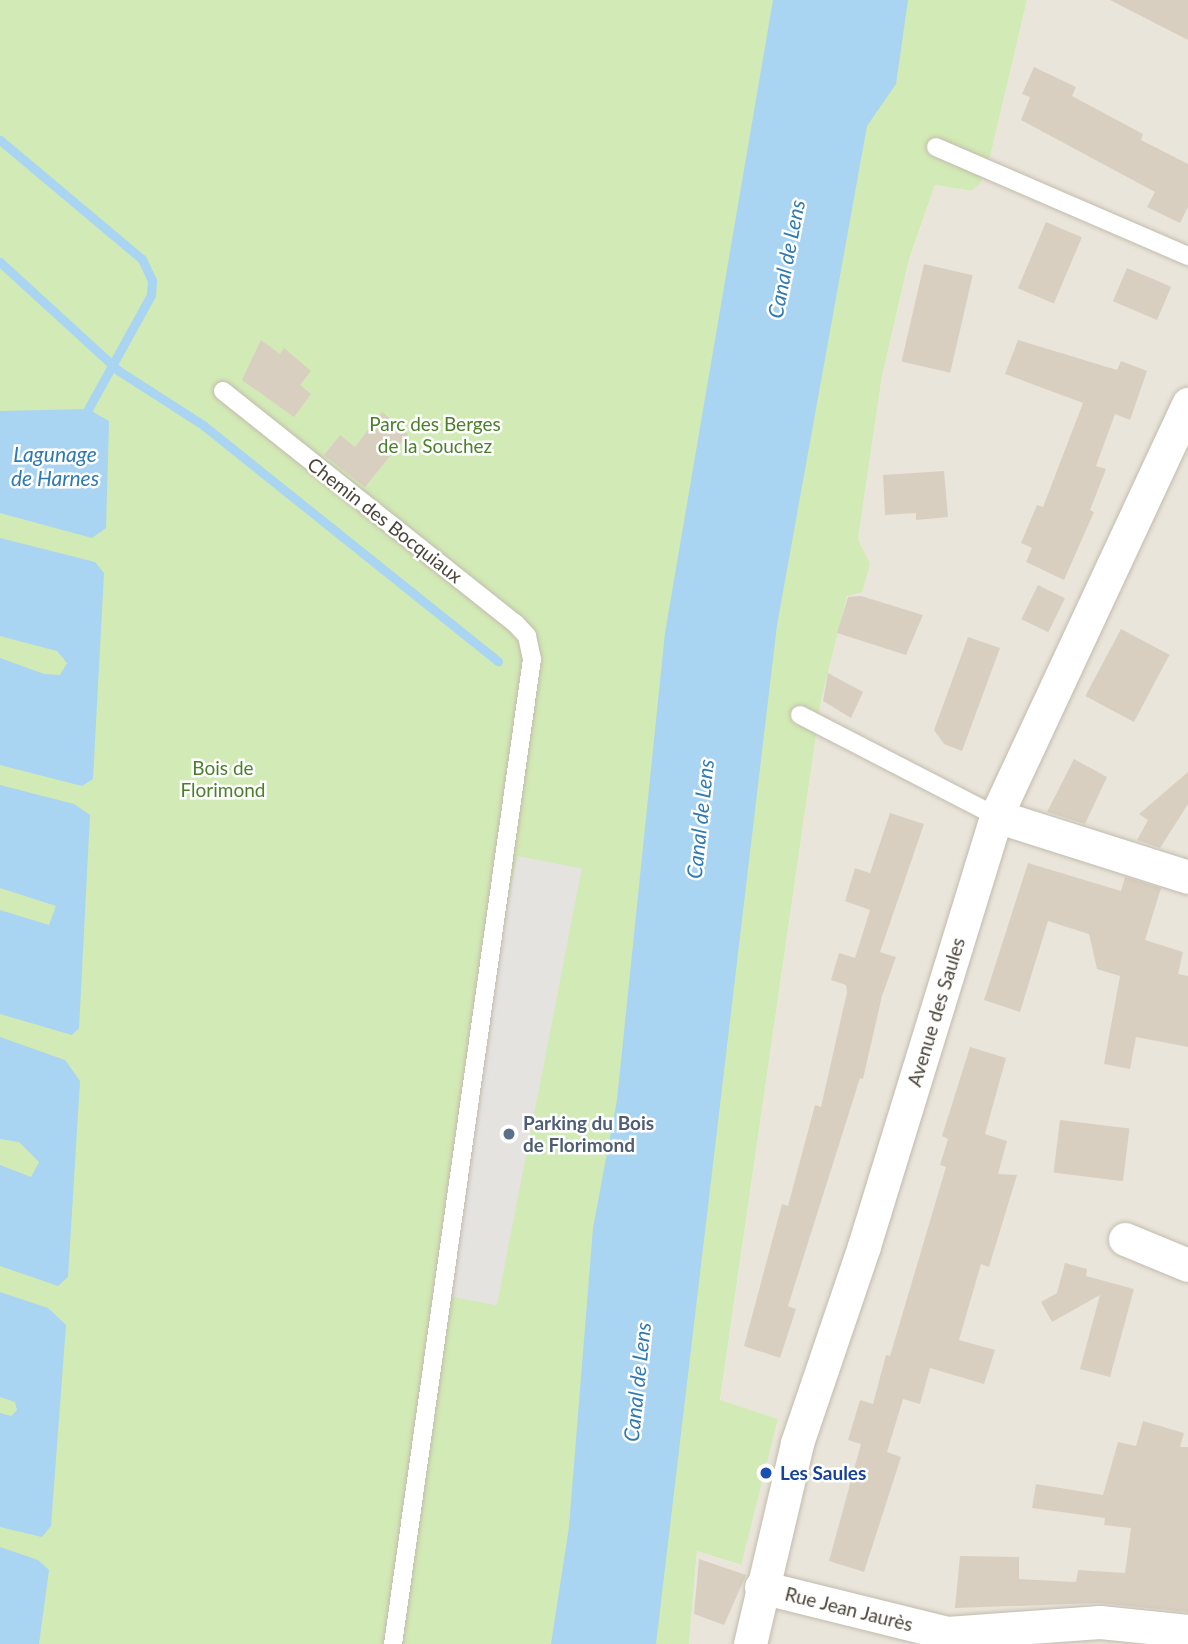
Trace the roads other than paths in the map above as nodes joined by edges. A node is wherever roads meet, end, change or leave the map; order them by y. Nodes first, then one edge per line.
1 (936, 147) dead end
2 (1188, 256) edge
3 (223, 391) dead end
4 (1188, 404) edge
5 (800, 715) dead end
6 (996, 816) junction
7 (1188, 877) edge
8 (1125, 1239) dead end
9 (1188, 1265) edge
10 (761, 1587) junction
11 (1188, 1631) edge
12 (393, 1644) edge
13 (750, 1644) edge

1 - 2 lane
3 - 12 lane, Chemin des Bocquiaux
4 - 6 street, Avenue des Saules
5 - 6 lane
6 - 7 street
6 - 10 street, Avenue des Saules
8 - 9 street
10 - 11 street, Rue Jean Jaurès
10 - 13 street, Avenue des Saules

